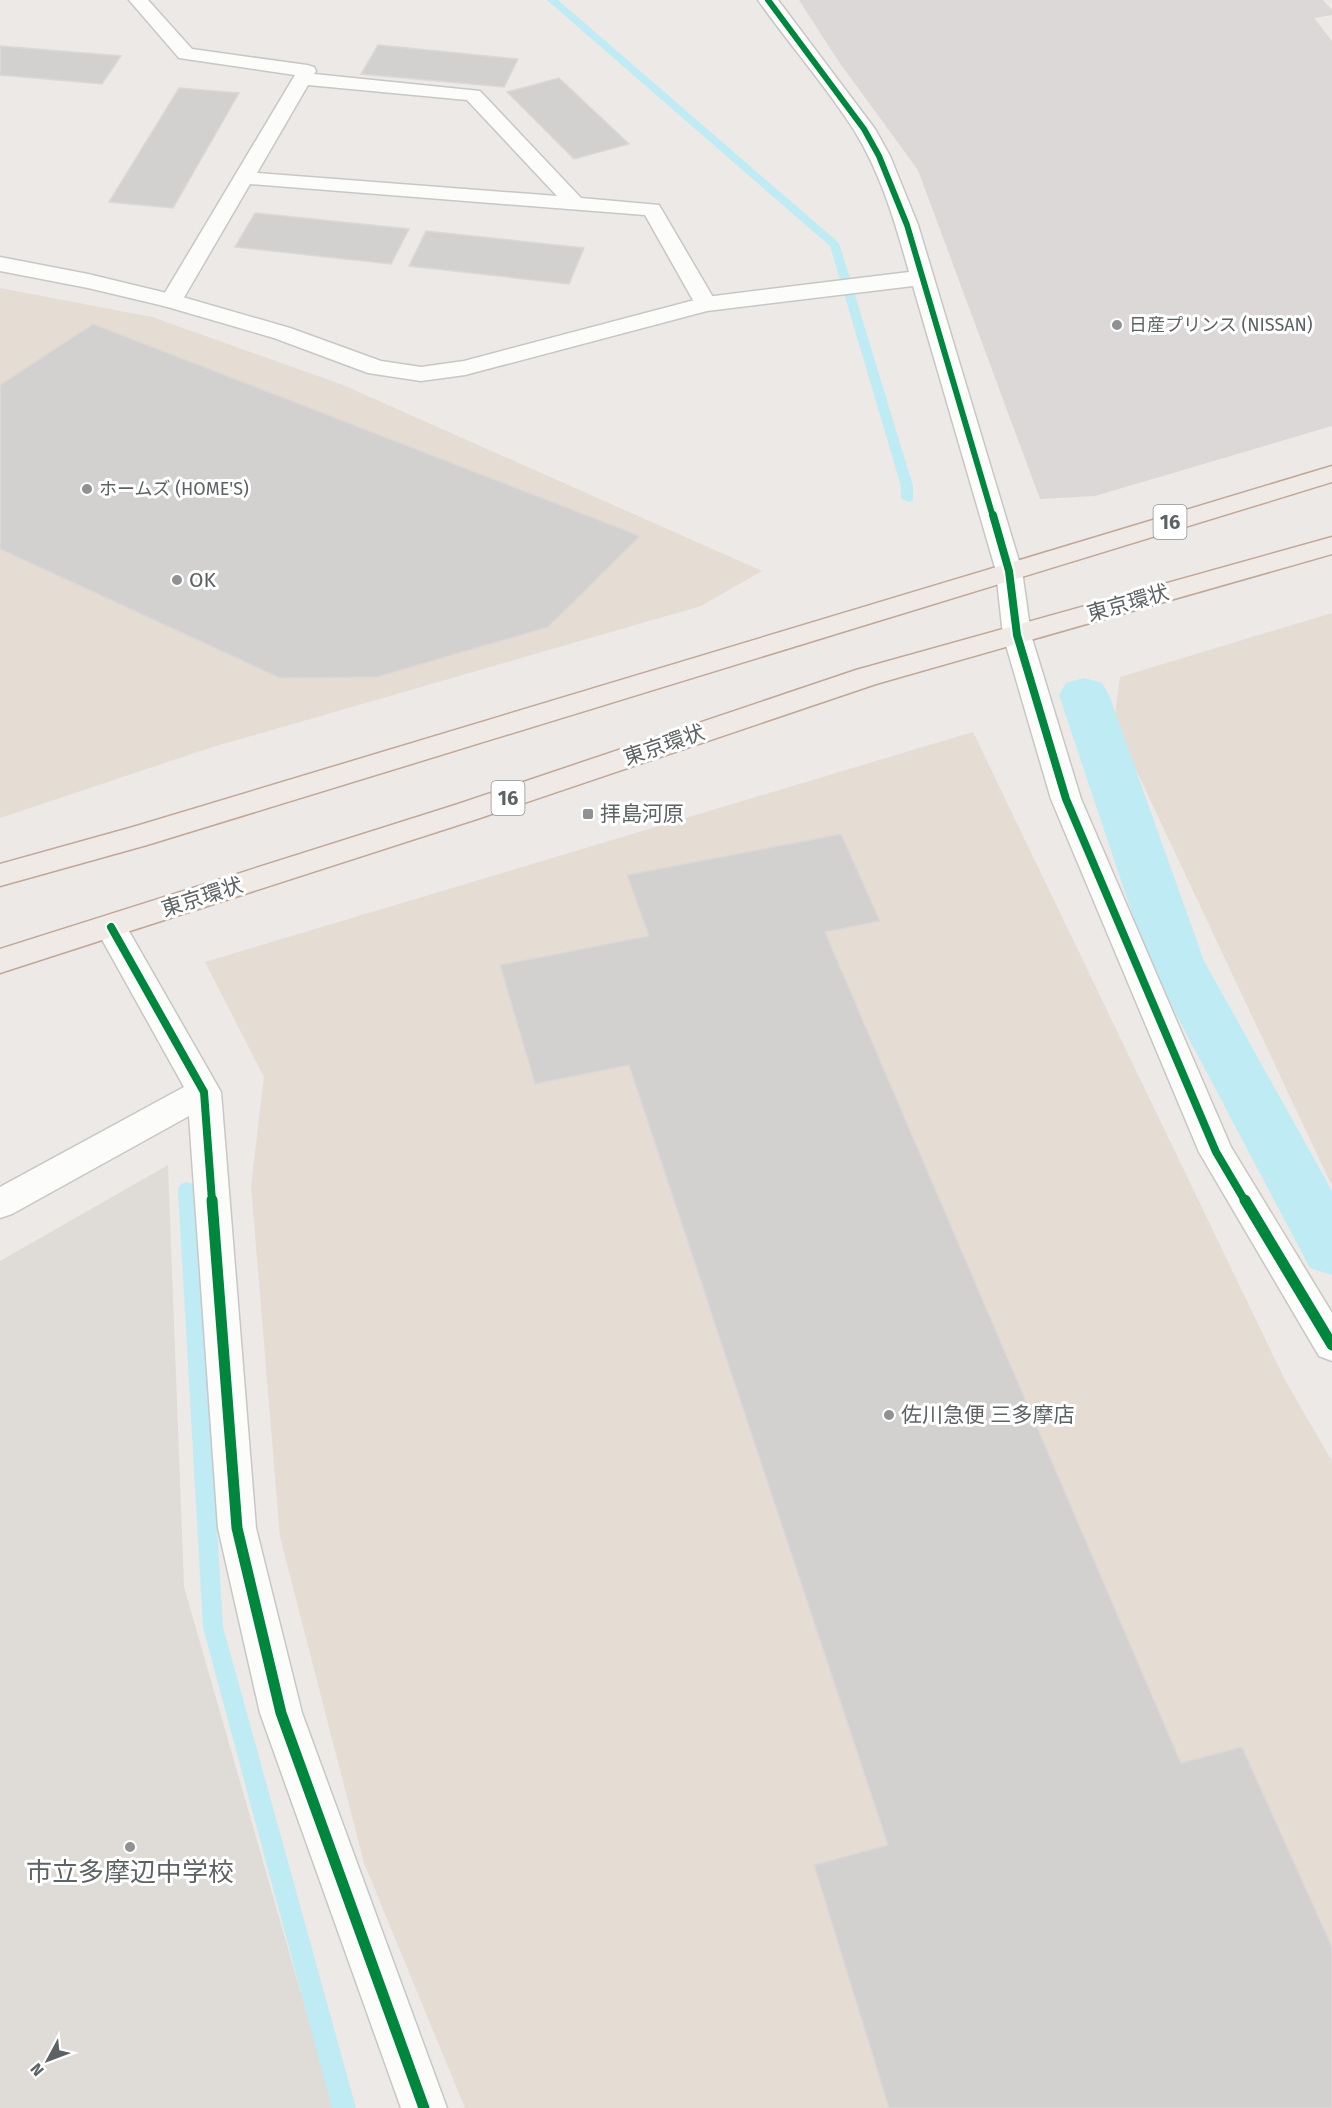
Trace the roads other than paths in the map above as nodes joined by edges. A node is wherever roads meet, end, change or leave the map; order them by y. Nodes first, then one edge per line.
1 (138, 0) edge
2 (768, 0) edge
3 (303, 79) junction
4 (244, 178) junction
5 (576, 204) junction
6 (0, 264) edge
7 (921, 278) junction
8 (171, 301) junction
9 (706, 304) junction
10 (1332, 474) edge
11 (1332, 545) edge
12 (1009, 571) junction
13 (1017, 635) junction
14 (0, 875) edge
15 (111, 927) junction
16 (0, 961) edge
17 (204, 1092) junction
18 (0, 1204) edge
19 (1332, 1345) edge
20 (424, 2108) edge

1 - 3 lane
2 - 7 street
3 - 4 lane
3 - 5 lane
4 - 5 lane
4 - 8 lane
5 - 9 lane
6 - 8 street
7 - 9 street
7 - 12 street
8 - 9 street
10 - 12 highway, 16
11 - 13 highway, 東京環状 / 16
12 - 13 street
12 - 14 highway, 16
13 - 15 highway, 東京環状 / 16
13 - 19 street
15 - 16 highway, 東京環状 / 16
15 - 17 street
17 - 18 street
17 - 20 street

